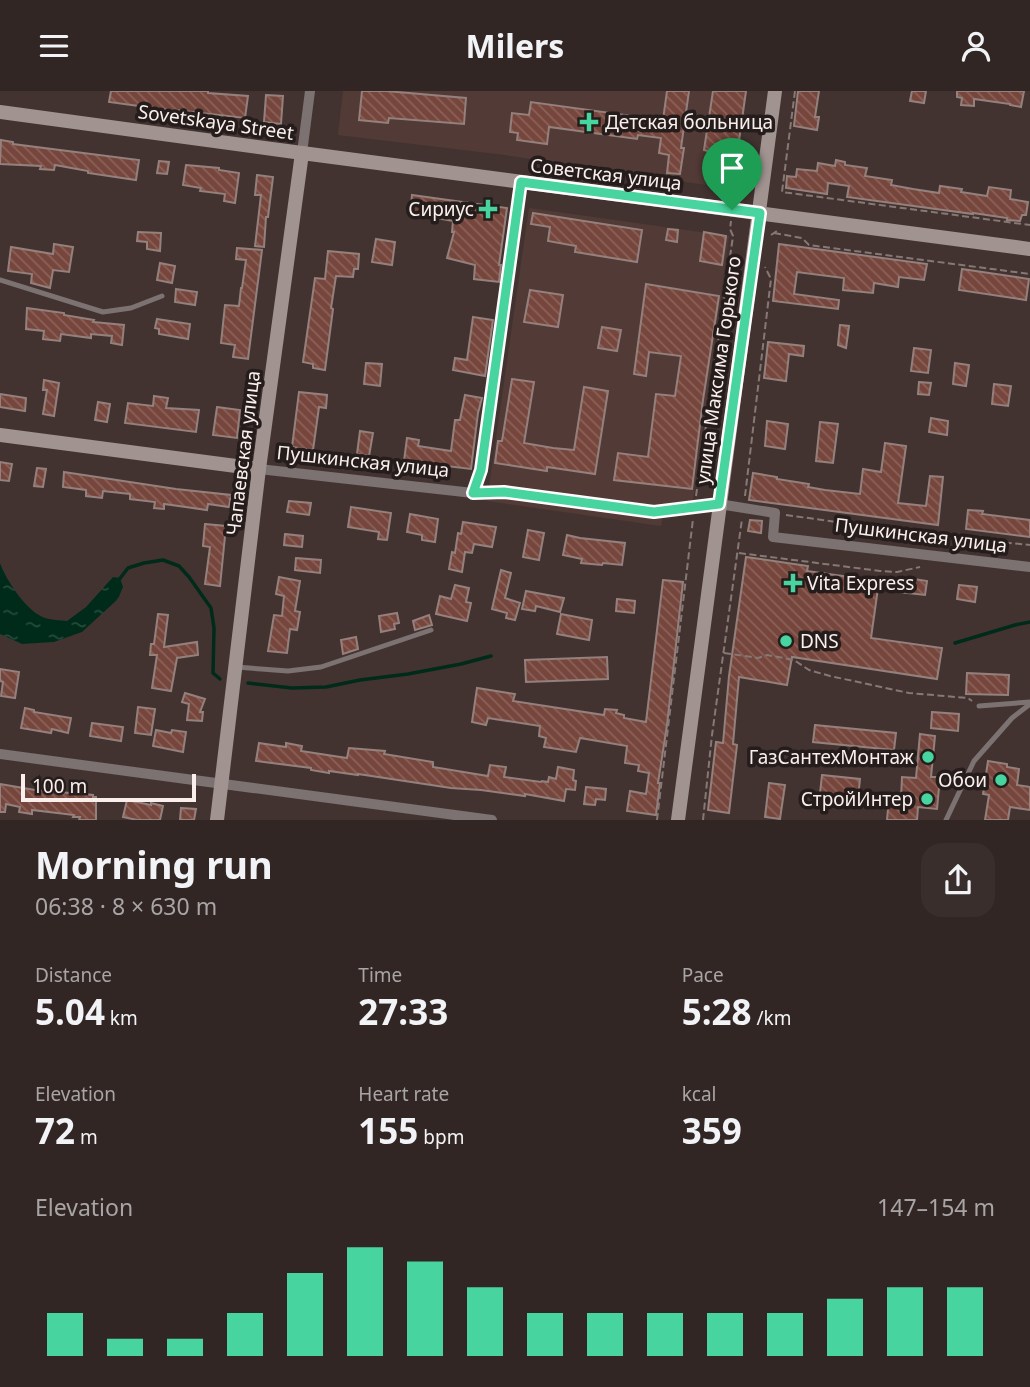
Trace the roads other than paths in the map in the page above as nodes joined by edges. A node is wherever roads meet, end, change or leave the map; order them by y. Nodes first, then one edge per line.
1 (310, 91) edge
2 (775, 91) edge
3 (0, 112) edge
4 (302, 153) junction
5 (521, 182) junction
6 (760, 213) junction
7 (1030, 249) edge
8 (0, 280) edge
9 (162, 296) dead end
10 (0, 435) edge
11 (260, 469) junction
12 (473, 493) junction
13 (719, 504) junction
14 (1030, 567) edge
15 (431, 630) dead end
16 (236, 667) junction
17 (1030, 703) edge
18 (979, 706) road end
19 (0, 754) edge
20 (222, 783) junction
21 (217, 820) edge
22 (492, 820) edge
23 (678, 820) edge
24 (946, 820) edge

1 - 4 street, Чапаевская улица
2 - 6 main road, улица Максима Горького
3 - 4 main road, Sovetskaya Street
4 - 5 main road, Советская улица
4 - 11 main road, Чапаевская улица
5 - 6 main road, Советская улица
5 - 12 street
6 - 7 main road, Советская улица
6 - 13 main road, улица Максима Горького
8 - 9 lane
10 - 11 main road, Пушкинская улица
11 - 12 street, Пушкинская улица
11 - 16 main road, Чапаевская улица
12 - 13 street, Пушкинская улица
13 - 14 street, Пушкинская улица
13 - 23 main road, улица Максима Горького
15 - 16 lane
16 - 20 main road, Чапаевская улица
17 - 18 lane
17 - 24 lane
19 - 20 street
20 - 21 main road, Чапаевская улица
20 - 22 street

